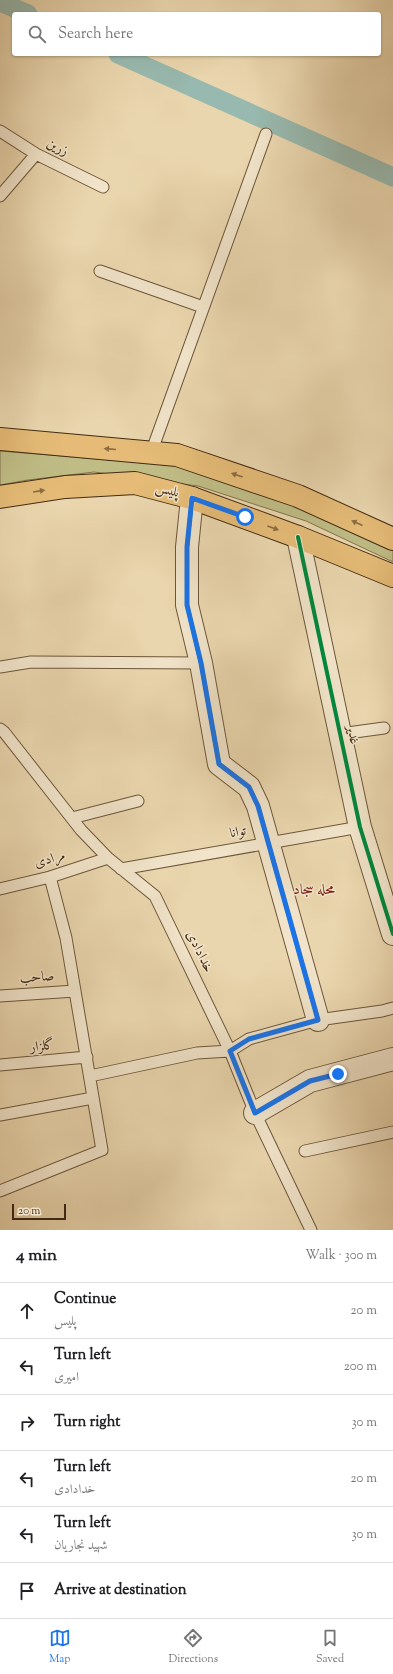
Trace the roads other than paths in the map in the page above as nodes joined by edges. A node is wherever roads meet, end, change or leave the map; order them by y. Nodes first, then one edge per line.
1 (0, 131) edge
2 (266, 134) dead end
3 (36, 154) junction
4 (103, 187) dead end
5 (0, 196) edge
6 (100, 271) dead end
7 (203, 307) junction
8 (0, 438) edge
9 (151, 453) junction
10 (0, 497) edge
11 (192, 498) junction
12 (298, 537) junction
13 (393, 539) edge
14 (393, 576) edge
15 (201, 663) junction
16 (0, 667) edge
17 (384, 728) dead end
18 (0, 729) edge
19 (340, 734) junction
20 (138, 801) dead end
21 (72, 818) junction
22 (360, 827) junction
23 (268, 843) junction
24 (108, 858) junction
25 (121, 869) junction
26 (50, 877) junction
27 (0, 889) edge
28 (393, 933) edge
29 (75, 991) junction
30 (0, 996) edge
31 (393, 1008) edge
32 (318, 1020) junction
33 (230, 1051) junction
34 (87, 1057) junction
35 (393, 1059) edge
36 (0, 1065) edge
37 (90, 1076) junction
38 (93, 1098) junction
39 (255, 1113) junction
40 (0, 1115) edge
41 (393, 1132) edge
42 (305, 1151) dead end
43 (0, 1191) edge
44 (311, 1230) edge

1 - 3 lane, زرین
2 - 7 lane
3 - 4 lane, زرین
3 - 5 lane
6 - 7 lane
7 - 9 lane
9 -> 8 main road
13 -> 9 main road
10 -> 11 main road, پلیس
11 -> 12 main road, پلیس
11 - 15 street
12 - 14 main road, پلیس
12 - 19 street, غدیر
15 - 16 lane
15 - 23 street
17 - 19 lane
18 - 21 lane, خدادادی
19 - 22 street, غدیر
20 - 21 lane
21 - 24 lane, خدادادی
22 - 23 lane, توانا
22 - 28 street, غدیر
23 - 25 lane, توانا
23 - 32 street
24 - 25 lane, خدادادی
24 - 26 lane, مرادی
25 - 33 lane, خدادادی
26 - 27 lane, مرادی
26 - 29 lane
29 - 30 lane, صاحب
29 - 34 lane
31 - 32 lane
32 - 33 lane
33 - 37 lane
33 - 39 lane, خدادادی
34 - 36 lane, گلزار
34 - 37 lane
35 - 39 street
37 - 38 lane
38 - 40 lane
38 - 43 lane
39 - 44 lane, خدادادی
41 - 42 lane

